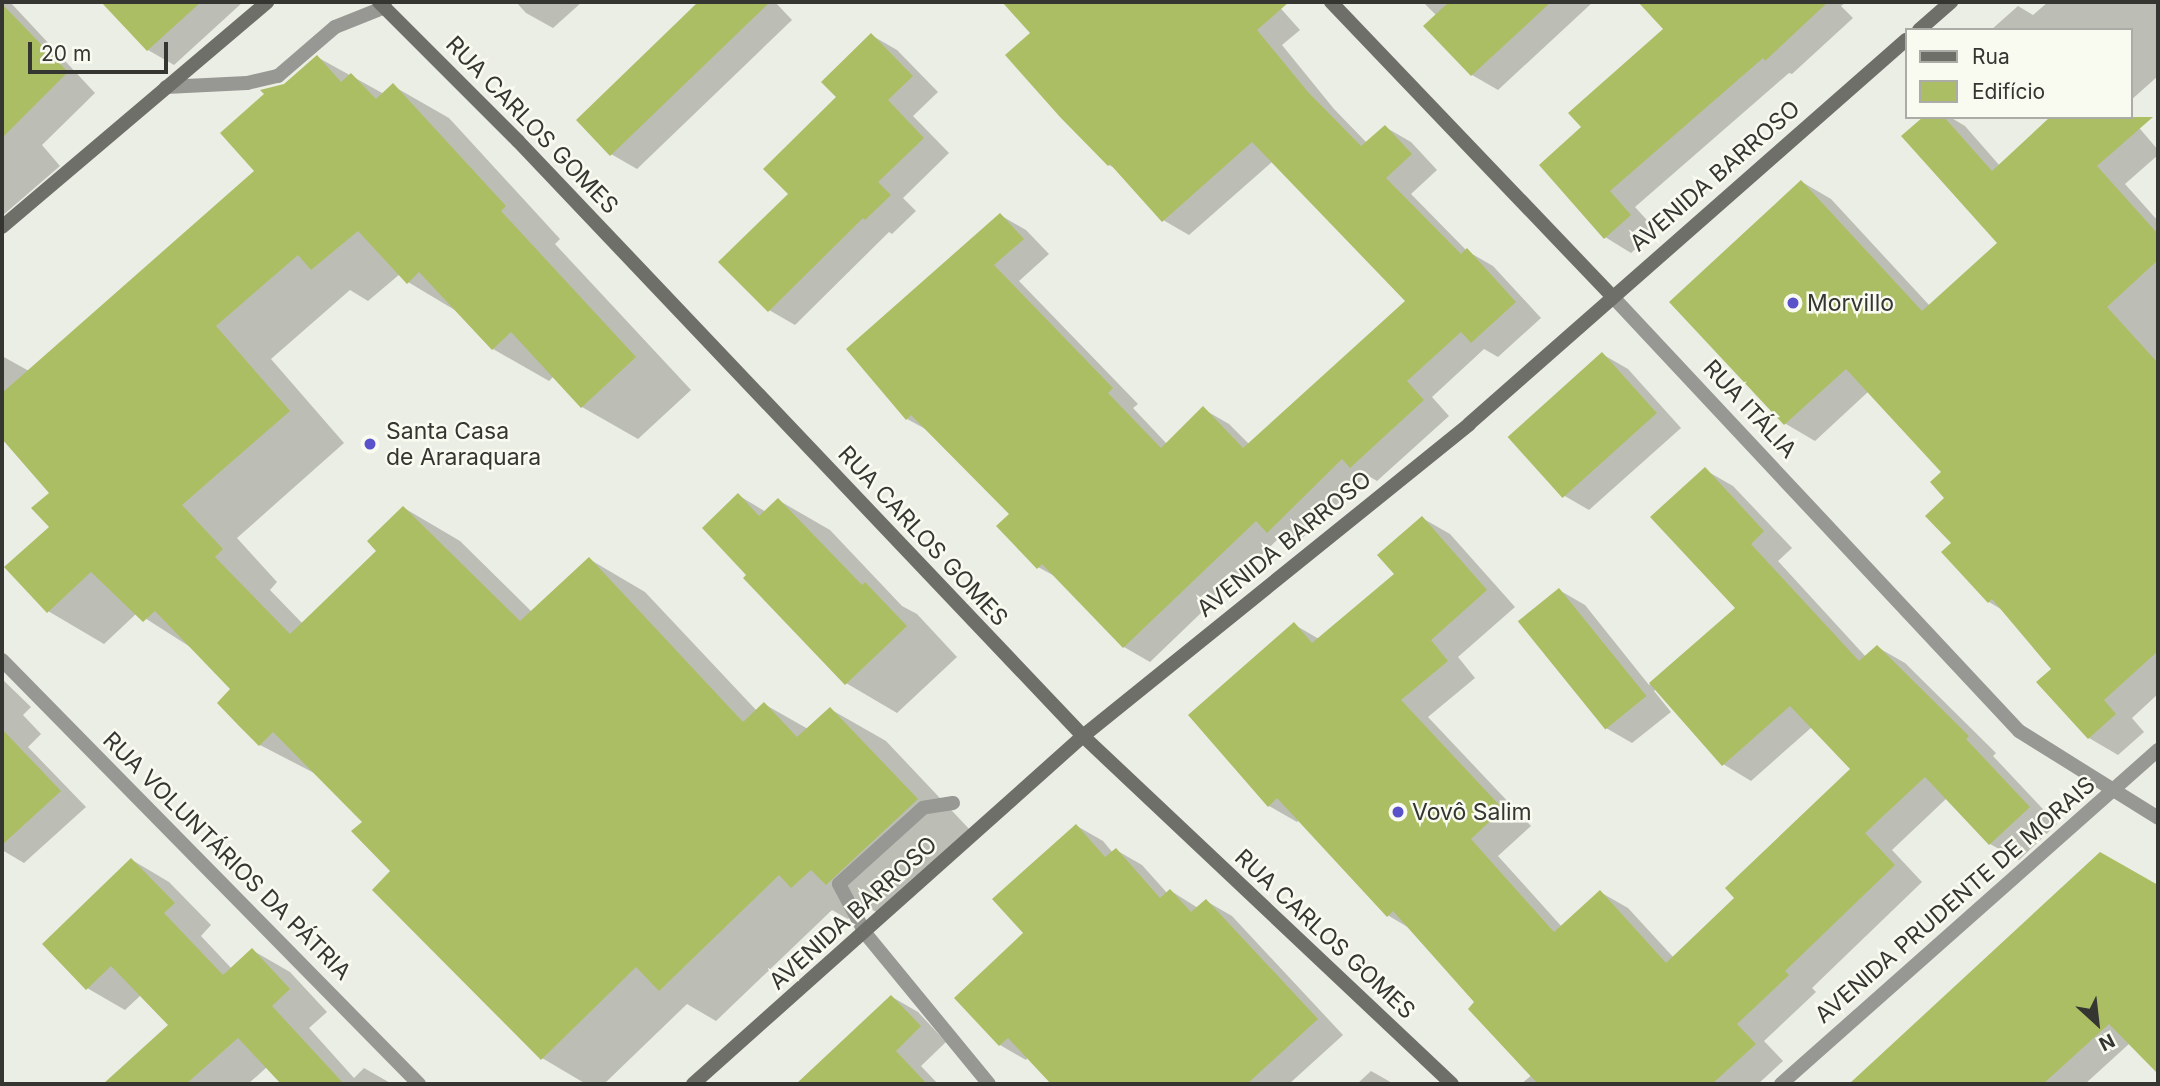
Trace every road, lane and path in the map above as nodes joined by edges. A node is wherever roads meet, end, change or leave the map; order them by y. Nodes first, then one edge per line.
1 (267, 2) edge
2 (1331, 2) edge
3 (1951, 2) edge
4 (382, 4) edge
5 (1921, 28) edge
6 (1904, 42) edge
7 (166, 87) junction
8 (2, 227) edge
9 (1612, 296) junction
10 (2, 660) edge
11 (1083, 736) junction
12 (2158, 750) edge
13 (2112, 791) junction
14 (953, 803) dead end
15 (2158, 818) edge
16 (864, 933) junction
17 (419, 1084) edge
18 (693, 1084) edge
19 (989, 1084) edge
20 (1452, 1084) edge
21 (1781, 1084) edge

1 - 7 street
2 - 9 street, RUA ITÁLIA
3 - 5 street
4 - 7 street
4 - 11 street, RUA CARLOS GOMES
6 - 9 street, AVENIDA BARROSO
7 - 8 street
9 - 11 street, AVENIDA BARROSO
9 - 13 street, RUA ITÁLIA
10 - 17 street, RUA VOLUNTÁRIOS DA PÁTRIA
11 - 16 street, AVENIDA BARROSO
11 - 20 street, RUA CARLOS GOMES
12 - 13 street, AVENIDA PRUDENTE DE MORAIS
13 - 15 street, RUA ITÁLIA
13 - 21 street, AVENIDA PRUDENTE DE MORAIS
14 - 16 street
16 - 18 street, AVENIDA BARROSO
16 - 19 street

